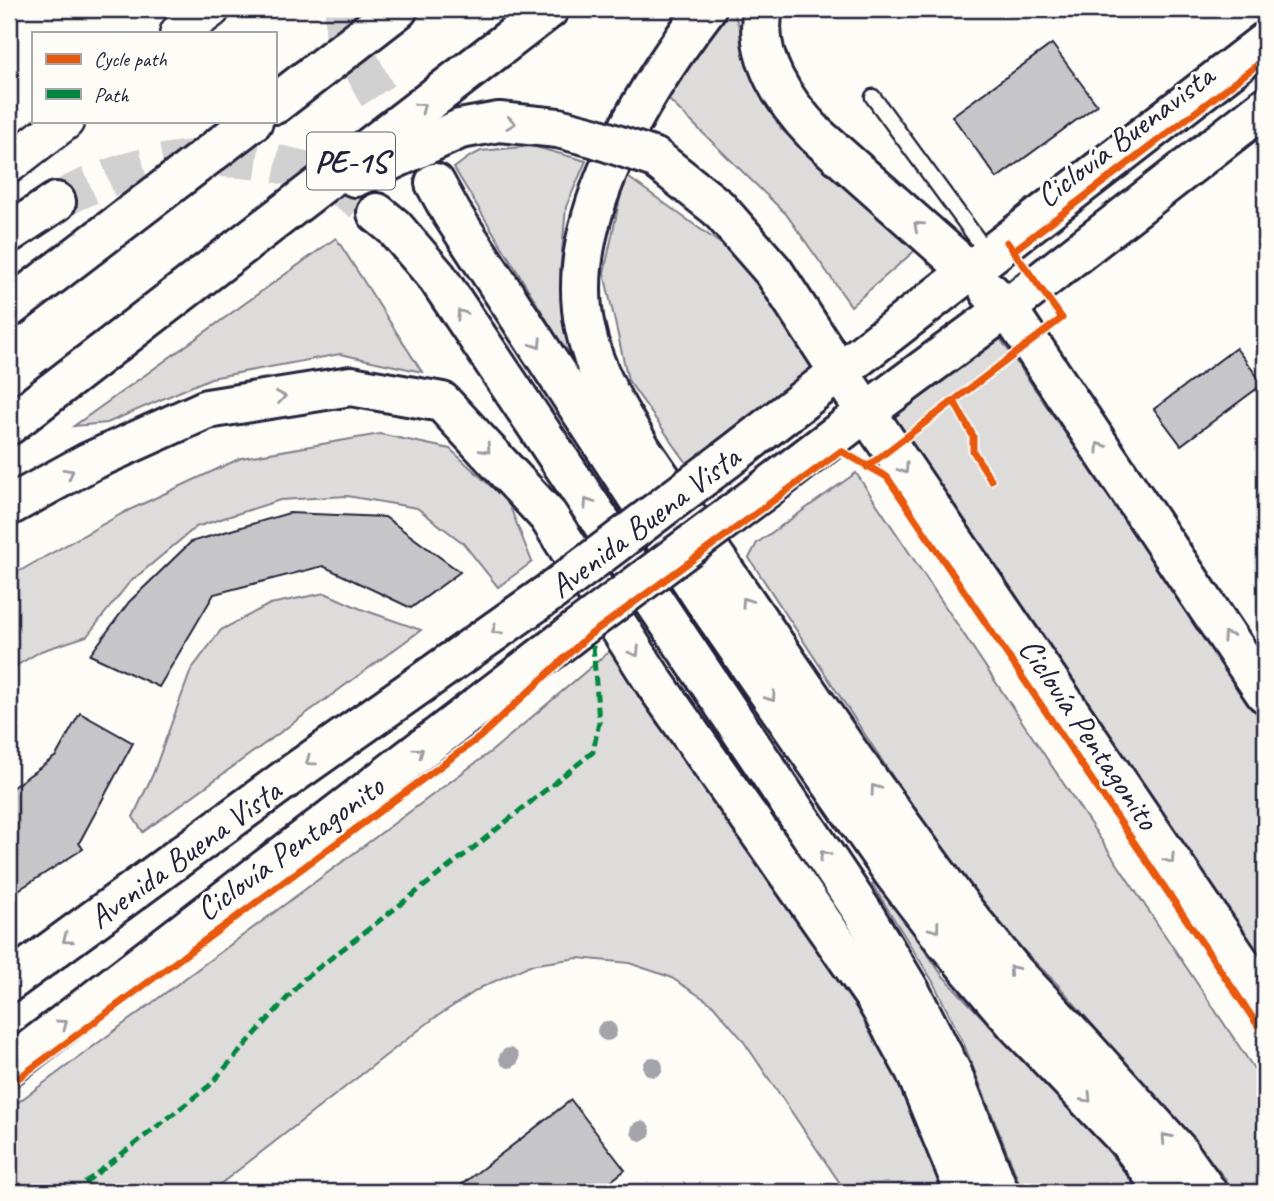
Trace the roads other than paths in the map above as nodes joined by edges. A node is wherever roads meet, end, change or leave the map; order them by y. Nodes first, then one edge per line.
1 (211, 9) edge
2 (398, 9) edge
3 (549, 9) edge
4 (706, 9) edge
5 (763, 9) edge
6 (180, 32) edge
7 (1265, 42) edge
8 (873, 97) dead end
9 (276, 103) edge
10 (1265, 107) edge
11 (64, 122) edge
12 (252, 122) edge
13 (9, 164) edge
14 (435, 183) tunnel mouth
15 (56, 202) tunnel mouth
16 (377, 213) tunnel mouth
17 (9, 233) edge
18 (979, 264) junction
19 (9, 307) edge
20 (1007, 308) junction
21 (153, 314) junction
22 (838, 372) junction
23 (866, 412) junction
24 (9, 425) edge
25 (9, 506) edge
26 (1265, 693) edge
27 (9, 982) edge
28 (1265, 999) edge
29 (9, 1066) edge
30 (965, 1192) edge
31 (999, 1192) edge
32 (1166, 1192) edge
33 (1207, 1192) edge

1 - 6 street
2 - 9 main road, PE-1S
21 -> 3 main road, PE-1S
33 -> 4 main road
18 -> 5 main road
7 - 18 main road, Avenida Buena Vista
8 - 18 lane
10 - 20 main road, Avenida Buena Vista
11 - 13 street
12 - 19 main road
14 -> 32 main road
15 - 17 main road
31 -> 16 main road
18 - 20 main road
18 - 22 main road, Avenida Buena Vista
20 - 23 main road, Avenida Buena Vista
26 -> 20 main road
21 -> 22 main road, bridge
21 - 24 main road, PE-1S
22 - 23 main road
22 -> 27 main road, Avenida Buena Vista, bridge
23 -> 28 main road
29 -> 23 main road, Avenida Buena Vista, bridge
25 -> 30 main road

